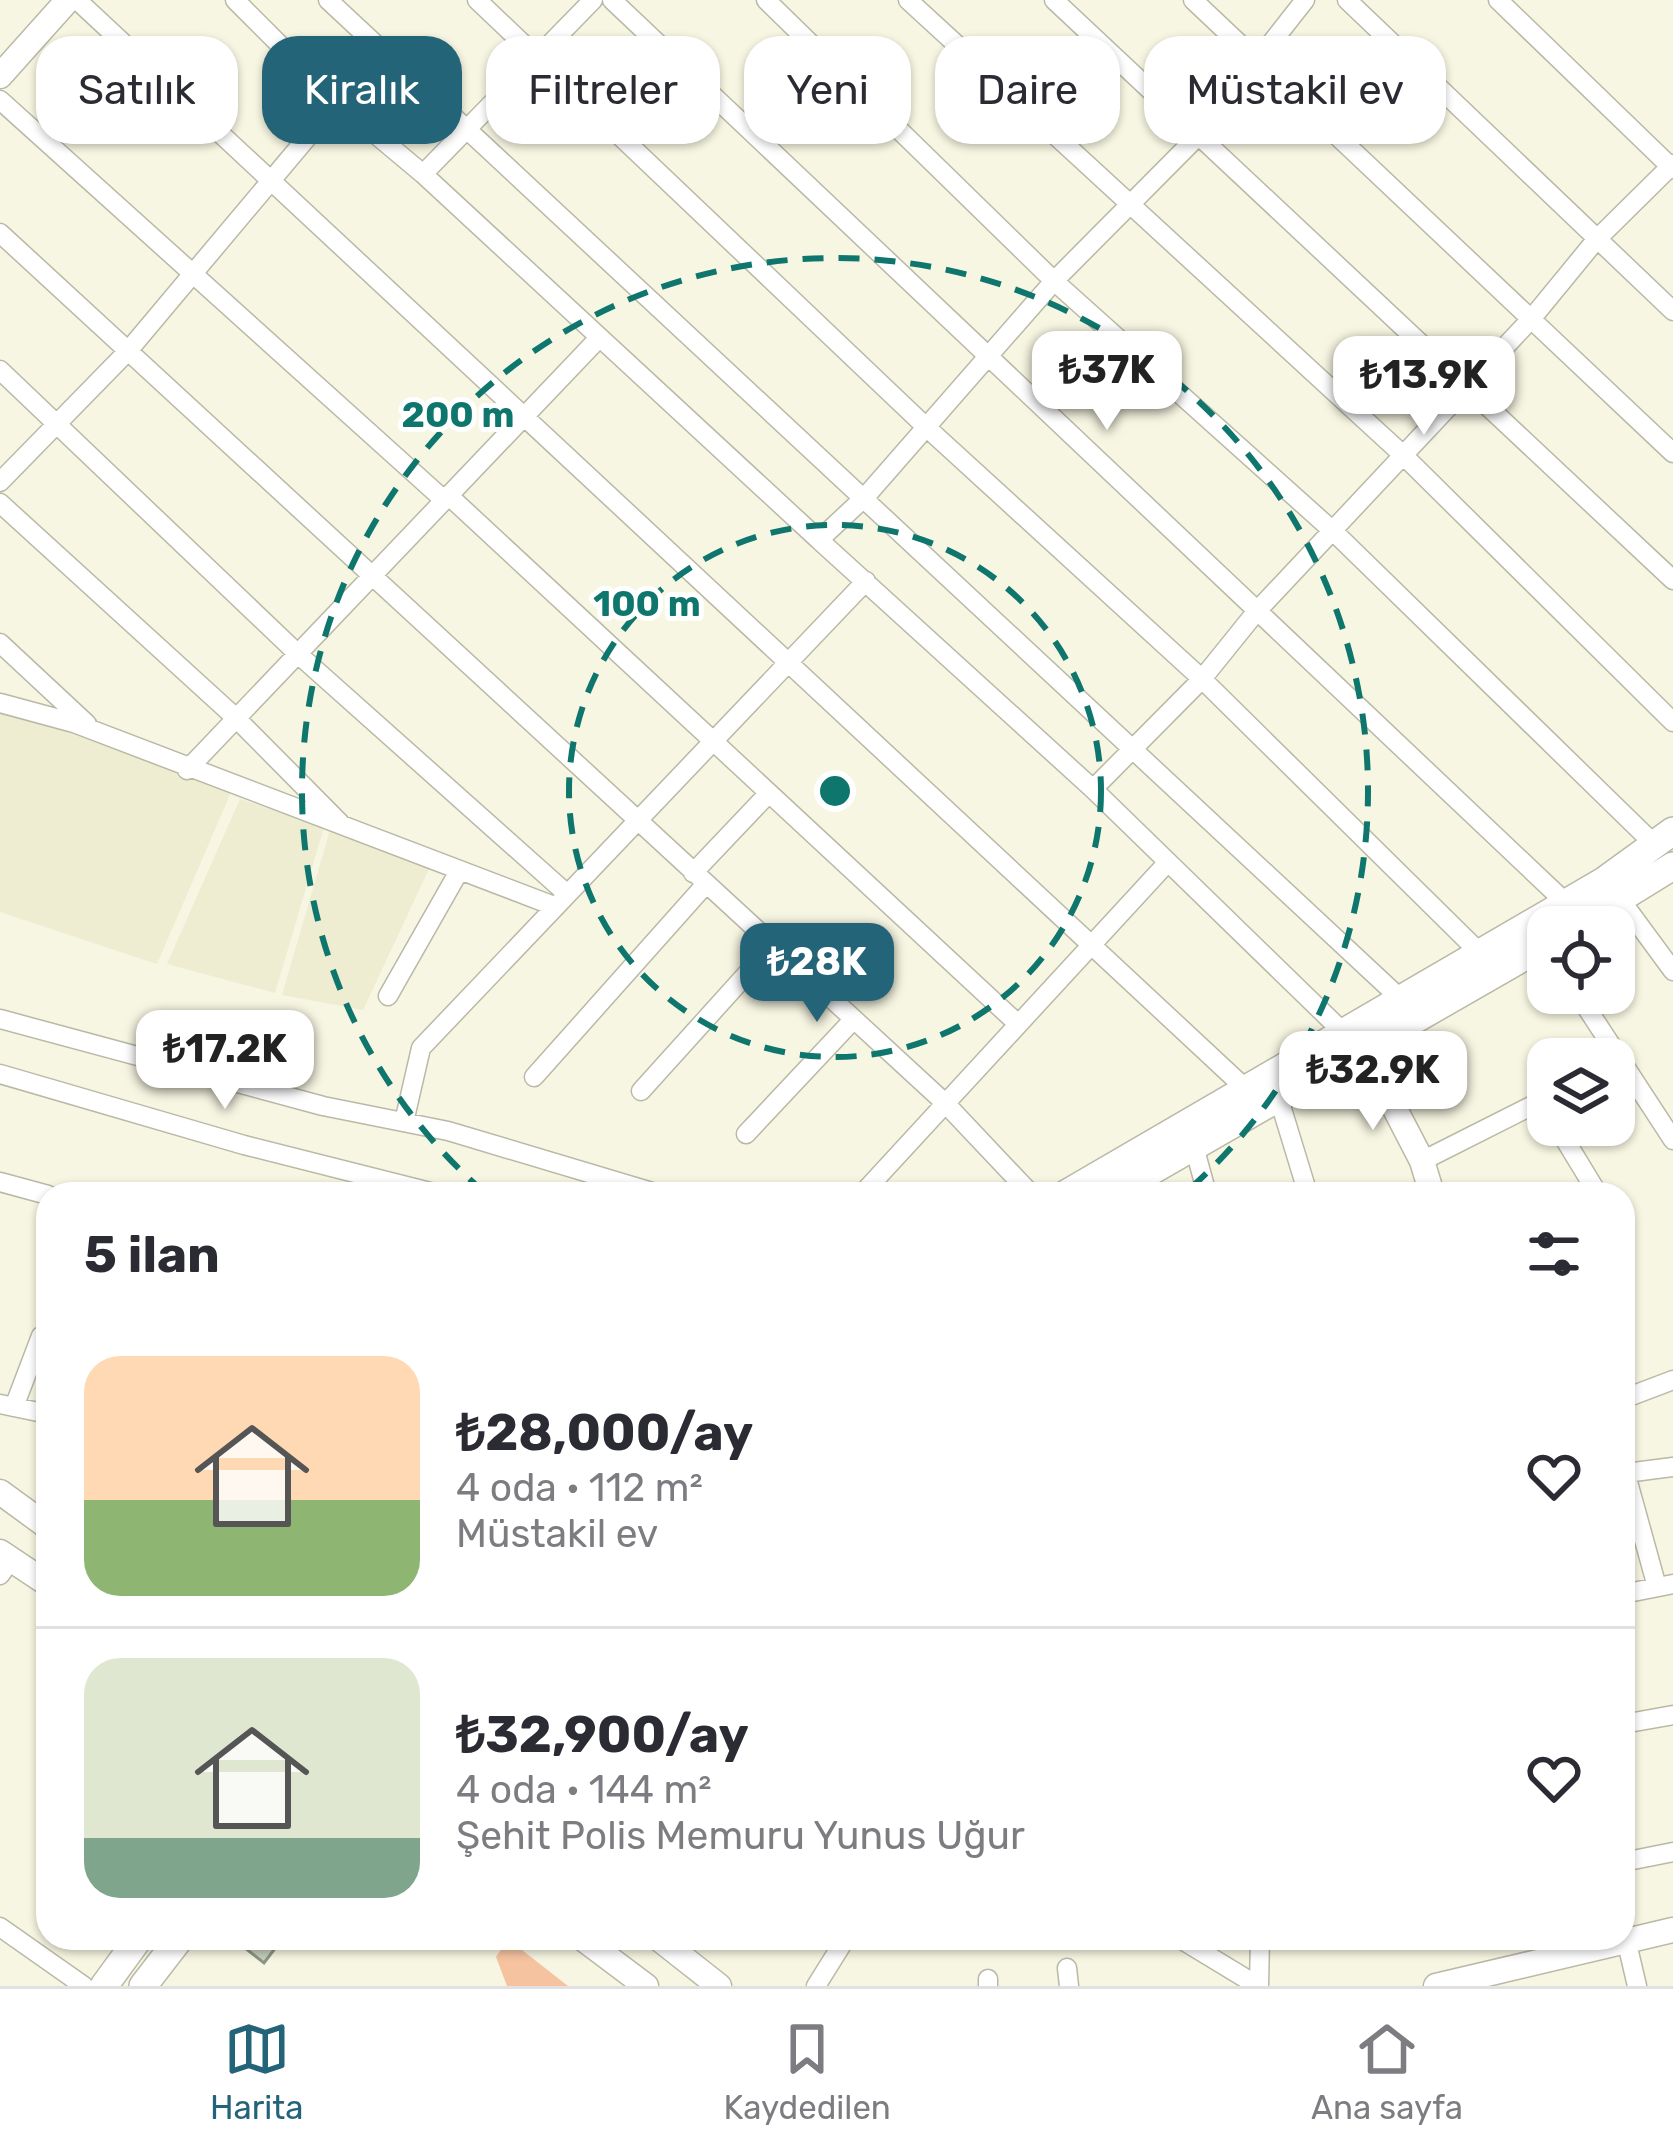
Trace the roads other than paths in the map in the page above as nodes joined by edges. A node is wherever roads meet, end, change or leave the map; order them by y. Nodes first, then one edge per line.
1 (73, 0) edge
2 (236, 0) edge
3 (328, 0) edge
4 (477, 0) edge
5 (593, 0) edge
6 (613, 0) edge
7 (766, 0) edge
8 (908, 0) edge
9 (1054, 0) edge
10 (1193, 0) edge
11 (1305, 0) edge
12 (1347, 0) edge
13 (1498, 0) edge
14 (272, 36) edge
15 (516, 36) edge
16 (558, 36) edge
17 (1231, 36) edge
18 (1277, 36) edge
19 (5, 62) edge
20 (1144, 85) edge
21 (0, 100) edge
22 (486, 108) edge
23 (464, 130) junction
24 (302, 144) edge
25 (387, 144) edge
26 (630, 144) edge
27 (1190, 144) edge
28 (1207, 144) edge
29 (1346, 144) edge
30 (1672, 166) edge
31 (423, 174) junction
32 (269, 184) junction
33 (1128, 204) junction
34 (0, 233) edge
35 (1596, 239) junction
36 (194, 274) junction
37 (1054, 281) junction
38 (1673, 311) edge
39 (1532, 318) junction
40 (599, 338) junction
41 (128, 351) junction
42 (987, 355) junction
43 (0, 370) edge
44 (1469, 384) junction
45 (526, 414) junction
46 (59, 422) junction
47 (925, 426) junction
48 (1673, 453) edge
49 (1403, 455) junction
50 (0, 482) edge
51 (866, 496) junction
52 (446, 497) junction
53 (0, 503) edge
54 (1334, 532) junction
55 (820, 541) junction
56 (371, 578) junction
57 (1673, 580) edge
58 (866, 581) junction
59 (1256, 612) junction
60 (0, 643) edge
61 (299, 655) junction
62 (787, 664) junction
63 (1202, 679) junction
64 (0, 703) edge
65 (236, 718) junction
66 (1673, 722) edge
67 (94, 731) junction
68 (714, 743) junction
69 (1132, 744) junction
70 (187, 770) junction
71 (1093, 789) junction
72 (768, 794) junction
73 (638, 820) junction
74 (347, 830) junction
75 (1667, 847) edge
76 (1168, 862) junction
77 (458, 873) junction
78 (699, 879) junction
79 (1620, 899) junction
80 (560, 900) junction
81 (1561, 906) edge
82 (1583, 906) edge
83 (1598, 906) edge
84 (1527, 934) edge
85 (771, 946) junction
86 (1093, 946) junction
87 (1481, 954) junction
88 (1527, 956) edge
89 (1673, 970) edge
90 (388, 996) dead end
91 (1402, 1001) junction
92 (1591, 1014) edge
93 (0, 1019) edge
94 (853, 1020) junction
95 (1018, 1024) junction
96 (1355, 1042) junction
97 (0, 1074) edge
98 (534, 1077) dead end
99 (1247, 1090) junction
100 (641, 1091) dead end
101 (1279, 1099) junction
102 (945, 1103) junction
103 (1527, 1108) edge
104 (404, 1122) junction
105 (746, 1134) dead end
106 (1673, 1140) edge
107 (1194, 1146) junction
108 (1569, 1146) edge
109 (1422, 1161) junction
110 (0, 1182) edge
111 (390, 1182) edge
112 (616, 1182) edge
113 (873, 1182) edge
114 (1020, 1182) edge
115 (1087, 1182) edge
116 (1133, 1182) edge
117 (1204, 1182) edge
118 (1304, 1182) edge
119 (1428, 1182) edge
120 (1591, 1182) edge
121 (36, 1192) edge
122 (36, 1346) edge
123 (1673, 1380) edge
124 (1635, 1394) edge
125 (7, 1405) edge
126 (1673, 1467) edge
127 (1635, 1468) edge
128 (0, 1492) edge
129 (1635, 1500) edge
130 (36, 1518) edge
131 (4, 1562) edge
132 (36, 1578) edge
133 (1665, 1586) edge
134 (1635, 1592) edge
135 (1673, 1715) edge
136 (1635, 1722) edge
137 (1673, 1852) edge
138 (1635, 1860) edge
139 (0, 1927) edge
140 (1673, 1930) edge
141 (1635, 1932) edge
142 (131, 1950) edge
143 (170, 1950) edge
144 (598, 1950) edge
145 (673, 1950) edge
146 (838, 1950) edge
147 (1199, 1950) edge
148 (1260, 1950) edge
149 (1564, 1950) edge
150 (1629, 1950) edge
151 (84, 1986) edge
152 (104, 1986) edge
153 (143, 1986) edge
154 (646, 1986) edge
155 (719, 1986) edge
156 (816, 1986) edge
157 (1258, 1986) edge
158 (1436, 1986) edge
159 (1637, 1986) edge

1 - 19 main road
1 - 32 street
2 - 14 street
3 - 23 street
4 - 15 street
5 - 16 street
6 - 42 street
7 - 37 street
8 - 33 street
9 - 20 street
10 - 17 street
11 - 18 street
12 - 35 street
13 - 30 street
21 - 36 street
22 - 23 street
23 - 31 street
23 - 51 street
24 - 32 street
25 - 31 street
26 - 47 street
27 - 33 street
28 - 44 street
29 - 39 street
30 - 35 street
31 - 40 street
32 - 36 street
32 - 45 street
33 - 37 street
33 - 49 street
34 - 41 street
35 - 38 street
35 - 39 street
36 - 41 street
36 - 52 street
37 - 42 street
37 - 54 street
39 - 44 street
39 - 48 street
40 - 45 street
40 - 55 street
41 - 46 street
41 - 56 street
42 - 47 street
42 - 59 street
43 - 46 street
44 - 49 street
44 - 57 street
45 - 52 street
45 - 62 street
46 - 50 street
46 - 61 street
47 - 51 street
47 - 63 street
49 - 54 street
49 - 66 street
51 - 55 street
51 - 69 street
52 - 56 street
52 - 68 street
53 - 65 street
54 - 59 street
54 - 75 street
55 - 58 street
56 - 61 street
56 - 73 street
58 - 62 street
58 - 71 street
59 - 63 street
59 - 81 street
60 - 67 street
61 - 65 street
61 - 80 street
62 - 68 street
62 - 86 street
63 - 69 street
63 - 87 street
64 - 67 street
65 - 70 street
65 - 74 street
67 - 70 street
68 - 72 street
68 - 73 street
69 - 71 street
69 - 91 street
70 - 74 street
71 - 76 street
72 - 78 street
72 - 95 street
73 - 78 street
73 - 80 street
74 - 77 street
75 - 79 highway
75 - 82 highway
76 - 86 street
76 - 96 street
77 - 80 street
77 - 90 street
78 - 85 street
78 - 98 street
79 - 83 highway
79 - 89 street
80 - 104 street
84 - 87 highway
85 - 94 street
85 - 100 street
86 - 95 street
86 - 99 street
87 - 91 highway
88 - 96 highway
91 - 96 highway
92 - 106 street
93 - 104 street
94 - 102 street
94 - 105 street
95 - 102 street
96 - 99 highway
96 - 101 highway
96 - 109 main road
97 - 111 street
99 - 115 highway
101 - 107 highway
101 - 118 street
102 - 113 street
102 - 114 street
103 - 109 street
104 - 112 street
107 - 116 highway
107 - 117 street
108 - 120 street
109 - 119 main road
110 - 121 street
122 - 125 street
123 - 124 street
126 - 127 street
128 - 130 main road
129 - 133 street
131 - 132 main road
133 - 134 street
135 - 136 street
137 - 138 street
139 - 151 street
140 - 141 main road
142 - 152 highway
143 - 153 highway
144 - 154 main road
145 - 155 main road
146 - 156 street
147 - 157 street
148 - 157 street
149 - 158 main road
150 - 159 street

